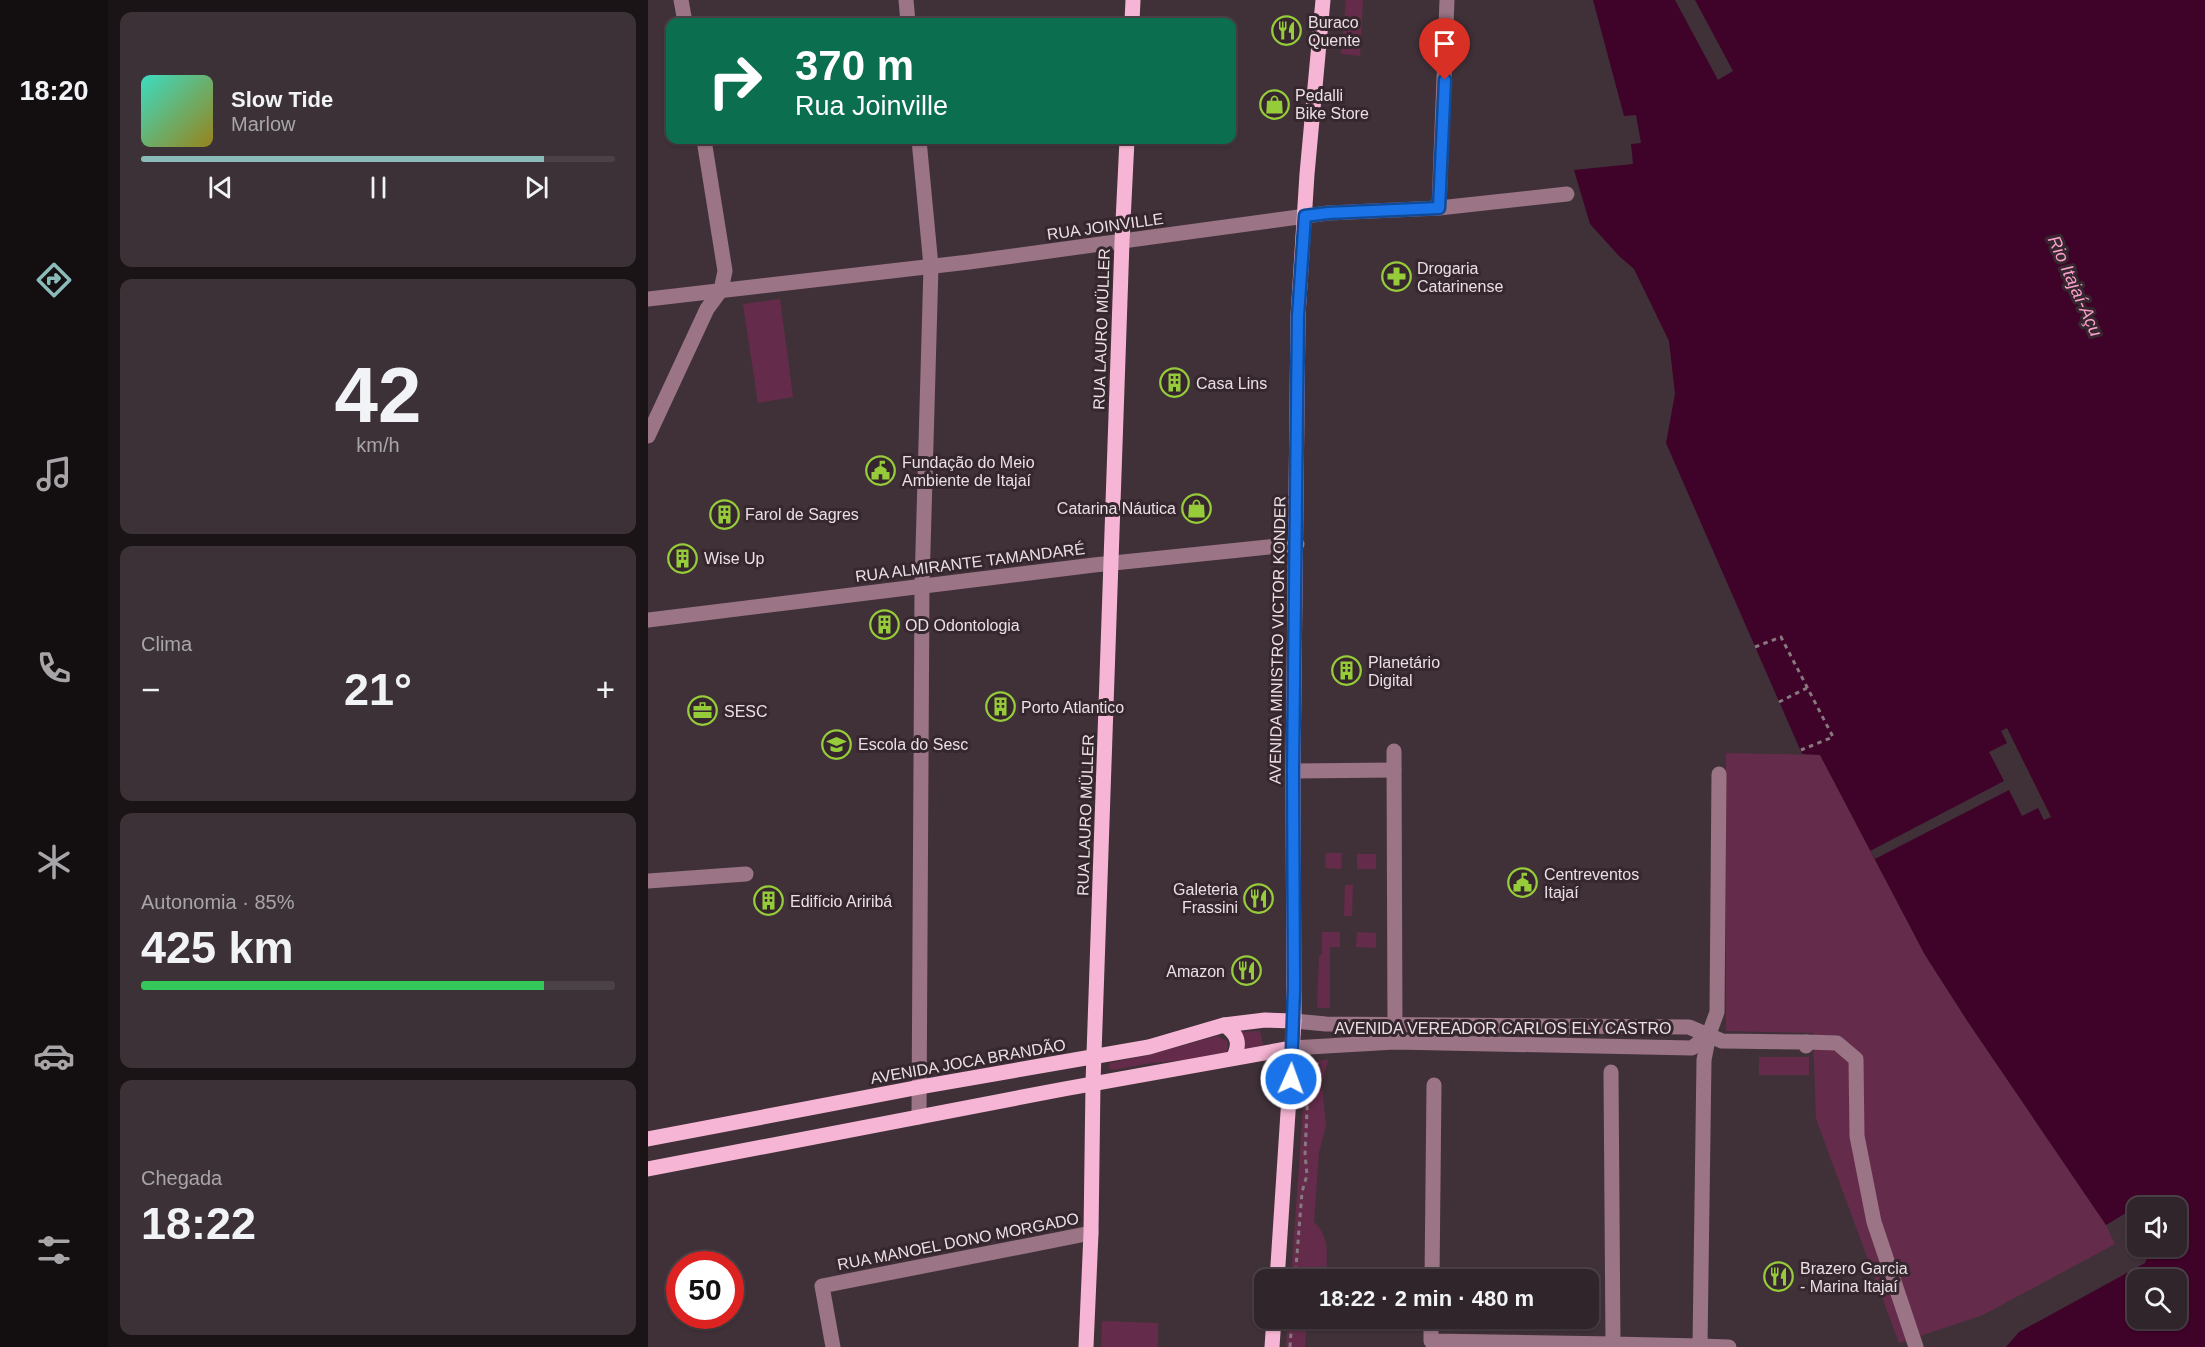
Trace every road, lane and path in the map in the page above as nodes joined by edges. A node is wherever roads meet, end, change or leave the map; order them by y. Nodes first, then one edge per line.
1 (681, 0) edge
2 (906, 0) edge
3 (1133, 0) edge
4 (1323, 0) edge
5 (1447, 0) edge
6 (684, 18) edge
7 (908, 18) edge
8 (1132, 18) edge
9 (705, 144) edge
10 (919, 144) edge
11 (1127, 144) edge
12 (1567, 194) dead end
13 (1439, 208) junction
14 (1305, 216) junction
15 (1122, 242) junction
16 (931, 266) junction
17 (721, 290) junction
18 (648, 299) edge
19 (648, 436) edge
20 (1296, 544) junction
21 (1111, 563) junction
22 (922, 585) junction
23 (648, 620) edge
24 (1755, 647) dead end
25 (1807, 688) junction
26 (1779, 702) dead end
27 (1801, 750) dead end
28 (1394, 751) dead end
29 (1394, 770) junction
30 (1293, 771) junction
31 (1719, 774) dead end
32 (746, 874) dead end
33 (648, 881) edge
34 (1293, 1021) junction
35 (1224, 1025) junction
36 (1394, 1025) junction
37 (1709, 1034) junction
38 (1395, 1042) junction
39 (1326, 1045) junction
40 (1292, 1048) junction
41 (1094, 1057) junction
42 (1233, 1058) junction
43 (1611, 1072) dead end
44 (1093, 1083) junction
45 (1434, 1085) dead end
46 (920, 1087) junction
47 (919, 1117) junction
48 (648, 1140) edge
49 (648, 1168) edge
50 (1091, 1233) junction
51 (1278, 1269) edge
52 (1296, 1269) edge
53 (1432, 1269) edge
54 (1273, 1329) edge
55 (1291, 1329) edge
56 (1431, 1329) edge
57 (1613, 1344) junction
58 (1700, 1346) edge
59 (832, 1347) edge
60 (1086, 1347) edge
61 (1272, 1347) edge
62 (1290, 1347) edge
63 (1729, 1347) edge
64 (1916, 1347) edge

1 - 6 street
2 - 7 street
3 - 8 main road
4 - 14 main road, AVENIDA MINISTRO VICTOR KONDER
5 - 13 street
9 - 17 street
10 - 16 street
11 - 15 main road, RUA LAURO MÜLLER
12 - 13 street, RUA JOINVILLE
13 - 14 street, RUA JOINVILLE
14 - 15 street, RUA JOINVILLE
14 - 20 main road, AVENIDA MINISTRO VICTOR KONDER
15 - 16 street, RUA JOINVILLE
15 - 21 main road, RUA LAURO MÜLLER
16 - 17 street, RUA JOINVILLE
16 - 22 street
17 - 18 street, RUA JOINVILLE
17 - 19 street
20 - 21 street, RUA ALMIRANTE TAMANDARÉ
20 - 30 main road, AVENIDA MINISTRO VICTOR KONDER
21 - 22 street, RUA ALMIRANTE TAMANDARÉ
21 - 41 main road, RUA LAURO MÜLLER
22 - 23 street, RUA ALMIRANTE TAMANDARÉ
22 - 46 street
24 - 25 path
25 - 26 path
25 - 27 path
28 - 29 street
29 - 30 street
29 - 36 street
30 - 34 main road, AVENIDA MINISTRO VICTOR KONDER
31 - 37 street
32 - 33 street
34 - 35 main road, AVENIDA JOCA BRANDÃO
34 - 36 street, AVENIDA VEREADOR CARLOS ELY CASTRO
34 - 40 main road, AVENIDA MINISTRO VICTOR KONDER
35 - 41 main road, AVENIDA JOCA BRANDÃO
35 - 42 main road
36 - 37 street, AVENIDA VEREADOR CARLOS ELY CASTRO
36 - 38 street
37 - 38 street, AVENIDA VEREADOR CARLOS ELY CASTRO
37 - 58 street
37 - 64 street, AVENIDA VEREADOR CARLOS ELY CASTRO
38 - 39 street, AVENIDA VEREADOR CARLOS ELY CASTRO
39 - 40 street, AVENIDA VEREADOR CARLOS ELY CASTRO
39 - 52 path
40 - 42 main road
40 - 51 main road, AVENIDA MINISTRO VICTOR KONDER
41 - 44 main road, RUA LAURO MÜLLER
41 - 46 main road, AVENIDA JOCA BRANDÃO
42 - 44 main road
43 - 57 street
44 - 47 main road
44 - 50 main road, RUA LAURO MÜLLER
45 - 53 street
46 - 47 street
46 - 48 main road, AVENIDA JOCA BRANDÃO
47 - 49 main road
50 - 59 street, RUA MANOEL DONO MORGADO
50 - 60 main road, RUA LAURO MÜLLER
54 - 61 main road
55 - 62 path
56 - 57 street
57 - 58 street
58 - 63 street

